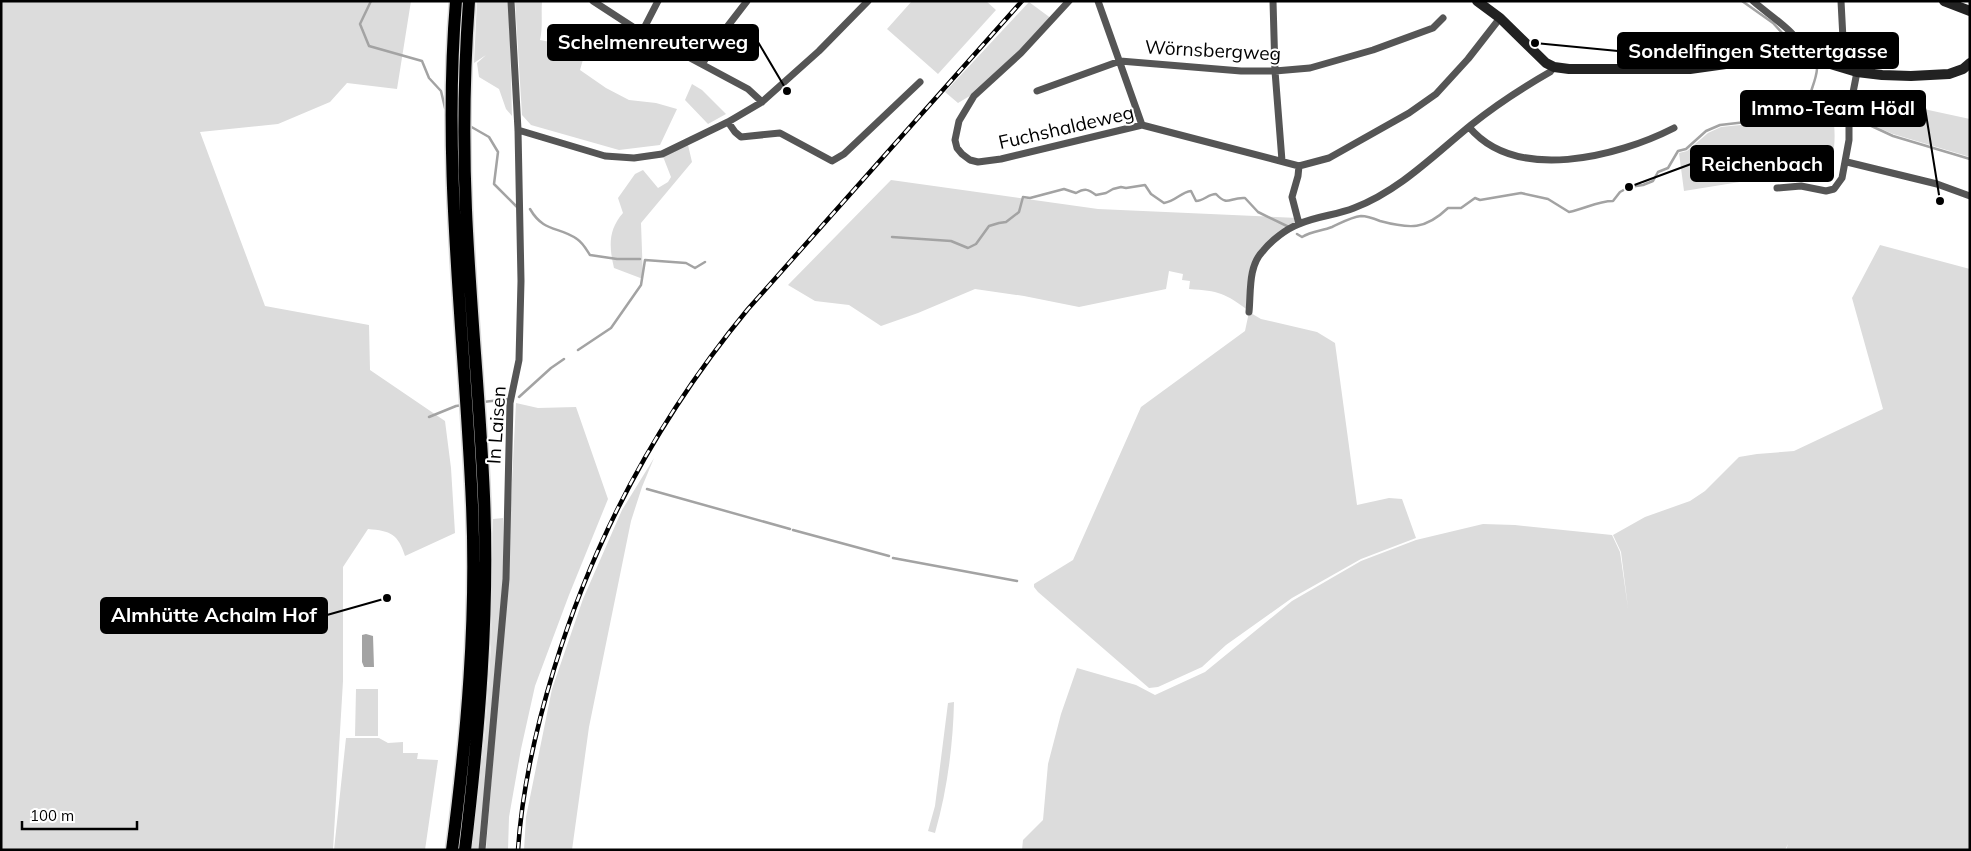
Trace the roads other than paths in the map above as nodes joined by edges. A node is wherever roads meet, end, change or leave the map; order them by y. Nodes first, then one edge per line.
1 (456, 1) edge
2 (469, 1) edge
3 (511, 1) edge
4 (593, 1) edge
5 (658, 1) edge
6 (748, 1) edge
7 (868, 1) edge
8 (1068, 1) edge
9 (1098, 1) edge
10 (1273, 1) edge
11 (1478, 1) edge
12 (1753, 1) edge
13 (1842, 1) edge
14 (1944, 1) edge
15 (1970, 11) edge
16 (1442, 18) dead end
17 (1500, 18) junction
18 (642, 32) junction
19 (1806, 55) junction
20 (459, 59) junction
21 (1120, 62) junction
22 (1970, 63) edge
23 (702, 64) junction
24 (1838, 66) junction
25 (1554, 67) junction
26 (1275, 71) junction
27 (1857, 72) junction
28 (920, 82) dead end
29 (1036, 91) dead end
30 (762, 102) junction
31 (728, 122) junction
32 (1142, 125) junction
33 (1469, 127) junction
34 (1674, 128) dead end
35 (518, 130) junction
36 (1282, 161) junction
37 (1847, 162) junction
38 (1299, 166) junction
39 (1777, 188) dead end
40 (1970, 196) edge
41 (1299, 224) junction
42 (1249, 312) dead end
43 (474, 423) junction
44 (452, 850) edge
45 (465, 850) edge
46 (482, 850) edge

1 - 20 highway
2 - 20 highway
3 - 35 street, In Laisen
4 - 18 street
5 - 18 street
6 - 23 street
7 - 30 street
8 - 32 street, Fuchshaldeweg
9 - 21 street
10 - 26 street
11 - 17 street
12 - 19 street
13 - 24 street
14 - 15 street
16 - 26 street, Wörnsbergweg
17 - 25 street
17 - 38 street
18 - 23 street
19 - 24 street
19 - 25 street
20 - 43 highway
21 - 26 street, Wörnsbergweg
21 - 29 street, Wörnsbergweg
21 - 32 street
22 - 27 street
23 - 30 street
24 - 27 street
25 - 33 street
26 - 36 street
27 - 37 street
28 - 31 street
30 - 31 street
31 - 35 street
32 - 36 street, Fuchshaldeweg
33 - 34 street
33 - 41 street
35 - 46 street, In Laisen
36 - 38 street, Fuchshaldeweg
37 - 39 street
37 - 40 street
38 - 41 street
41 - 42 street
43 - 44 highway
43 - 45 highway

